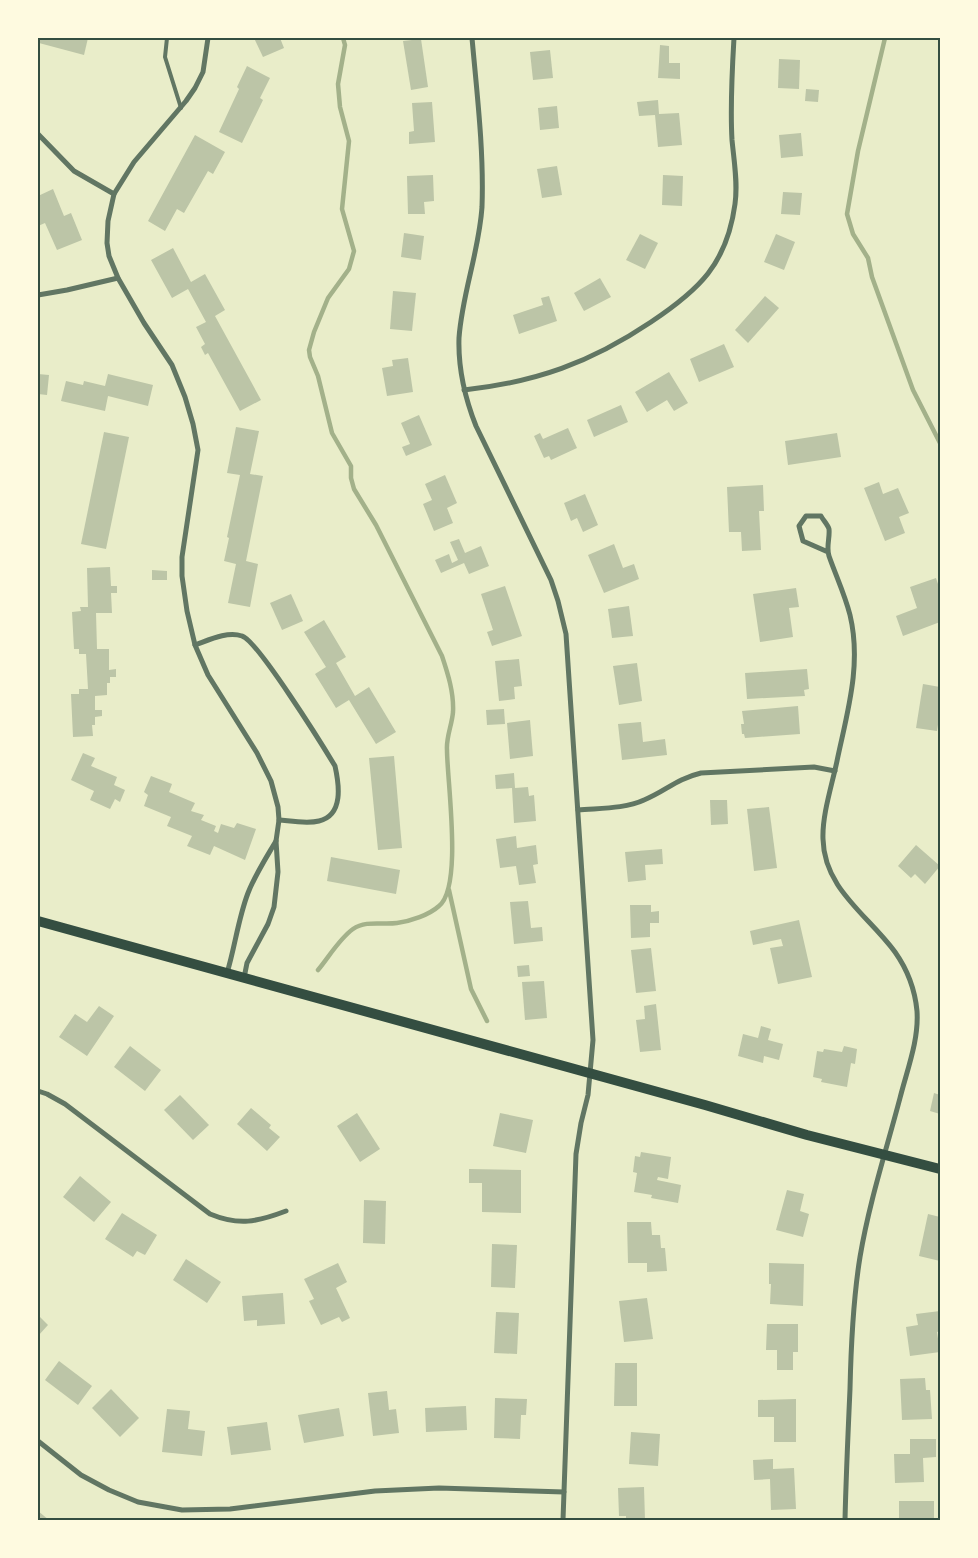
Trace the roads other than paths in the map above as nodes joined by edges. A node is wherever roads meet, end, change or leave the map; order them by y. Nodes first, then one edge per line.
1 (167, 38) edge
2 (208, 38) edge
3 (472, 38) edge
4 (734, 38) edge
5 (180, 108) junction
6 (38, 134) edge
7 (114, 194) junction
8 (118, 278) junction
9 (38, 295) edge
10 (464, 390) junction
11 (828, 552) junction
12 (194, 645) junction
13 (835, 771) junction
14 (578, 810) junction
15 (279, 820) junction
16 (276, 841) junction
17 (38, 921) edge
18 (227, 973) junction
19 (244, 978) junction
20 (591, 1074) junction
21 (38, 1091) edge
22 (885, 1154) junction
23 (940, 1168) edge
24 (286, 1211) dead end
25 (38, 1441) edge
26 (564, 1492) junction
27 (563, 1520) edge
28 (844, 1520) edge

1 - 5 lane
2 - 5 street
3 - 10 street
4 - 10 street
5 - 7 street
6 - 7 street
7 - 8 street
8 - 9 street
8 - 12 street
10 - 14 street
11 - 11 street
11 - 13 street
12 - 15 street
12 - 15 street
13 - 14 street
13 - 22 street
14 - 20 street
15 - 16 street
16 - 18 street
16 - 19 street
17 - 18 main road
18 - 19 main road
19 - 20 main road
20 - 22 main road
20 - 26 street
21 - 24 street
22 - 23 main road
22 - 28 street
25 - 26 street
26 - 27 street

